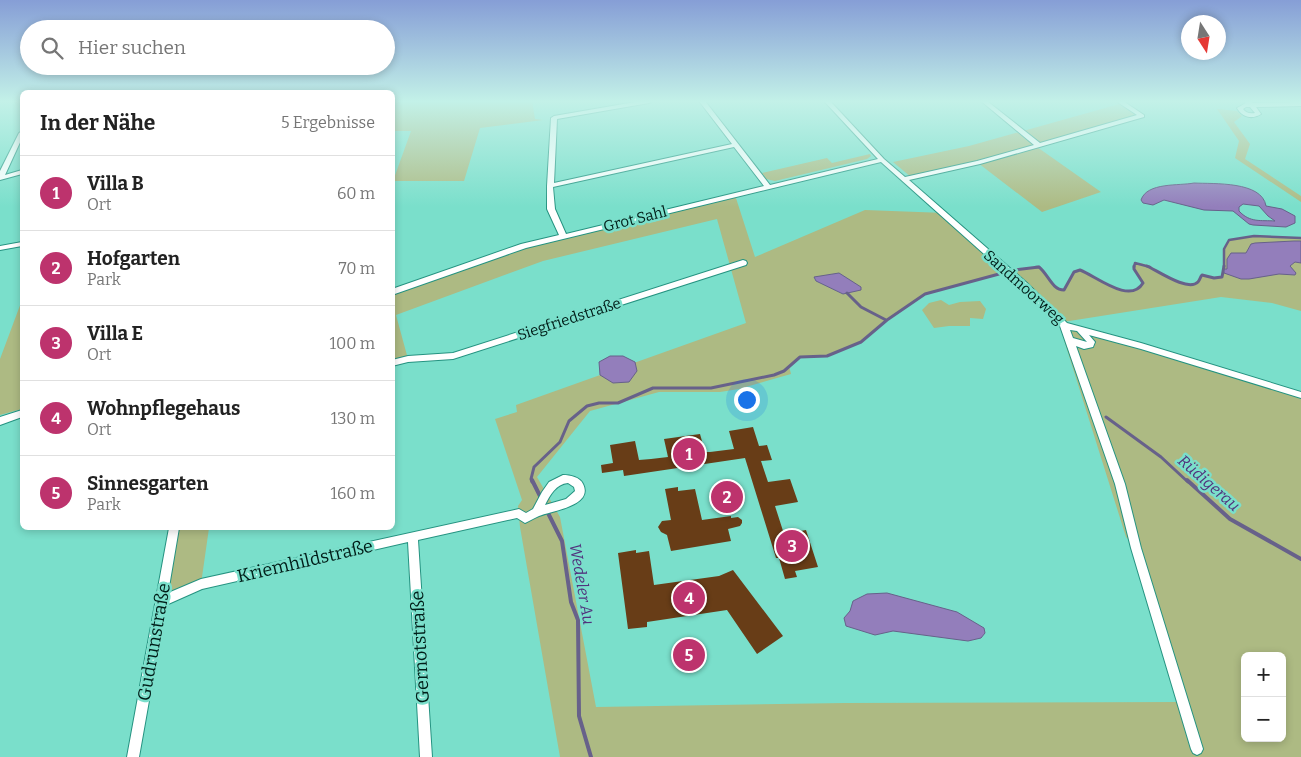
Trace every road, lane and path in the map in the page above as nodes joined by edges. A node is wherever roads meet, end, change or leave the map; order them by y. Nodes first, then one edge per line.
1 (553, 136) edge
2 (729, 136) edge
3 (860, 136) edge
4 (1027, 136) edge
5 (1072, 136) edge
6 (20, 137) edge
7 (736, 145) junction
8 (1039, 146) junction
9 (882, 160) junction
10 (20, 173) edge
11 (0, 178) edge
12 (904, 179) junction
13 (550, 186) junction
14 (768, 187) junction
15 (563, 236) junction
16 (20, 244) edge
17 (0, 248) edge
18 (743, 264) dead end
19 (1009, 272) joint
20 (395, 291) edge
21 (1064, 325) junction
22 (1078, 329) junction
23 (1069, 340) junction
24 (395, 362) edge
25 (1301, 395) edge
26 (20, 415) edge
27 (0, 421) edge
28 (537, 512) junction
29 (174, 530) edge
30 (414, 536) junction
31 (161, 602) junction
32 (1197, 748) dead end
33 (133, 757) edge
34 (426, 757) edge

1 - 13 street
2 - 7 street
3 - 9 street, Sandmoorweg
4 - 8 street
5 - 8 street
6 - 11 street
7 - 13 street
7 - 14 street
8 - 12 street
9 - 12 street, Sandmoorweg
9 - 14 street, Grot Sahl
10 - 11 street
12 - 19 street, Sandmoorweg
13 - 15 street
14 - 15 street, Grot Sahl
15 - 20 street, Grot Sahl
16 - 17 street
18 - 24 street, Siegfriedstraße
19 - 21 street, Sandmoorweg
21 - 22 street, Sandmoorweg
21 - 23 street
22 - 23 street
22 - 25 street, Sandmoorweg
23 - 32 street
26 - 27 street
28 - 28 street, Kriemhildstraße
28 - 30 street, Kriemhildstraße
29 - 31 street, Gudrunstraße
30 - 31 street, Kriemhildstraße
30 - 34 street, Gernotstraße
31 - 33 street, Gudrunstraße

